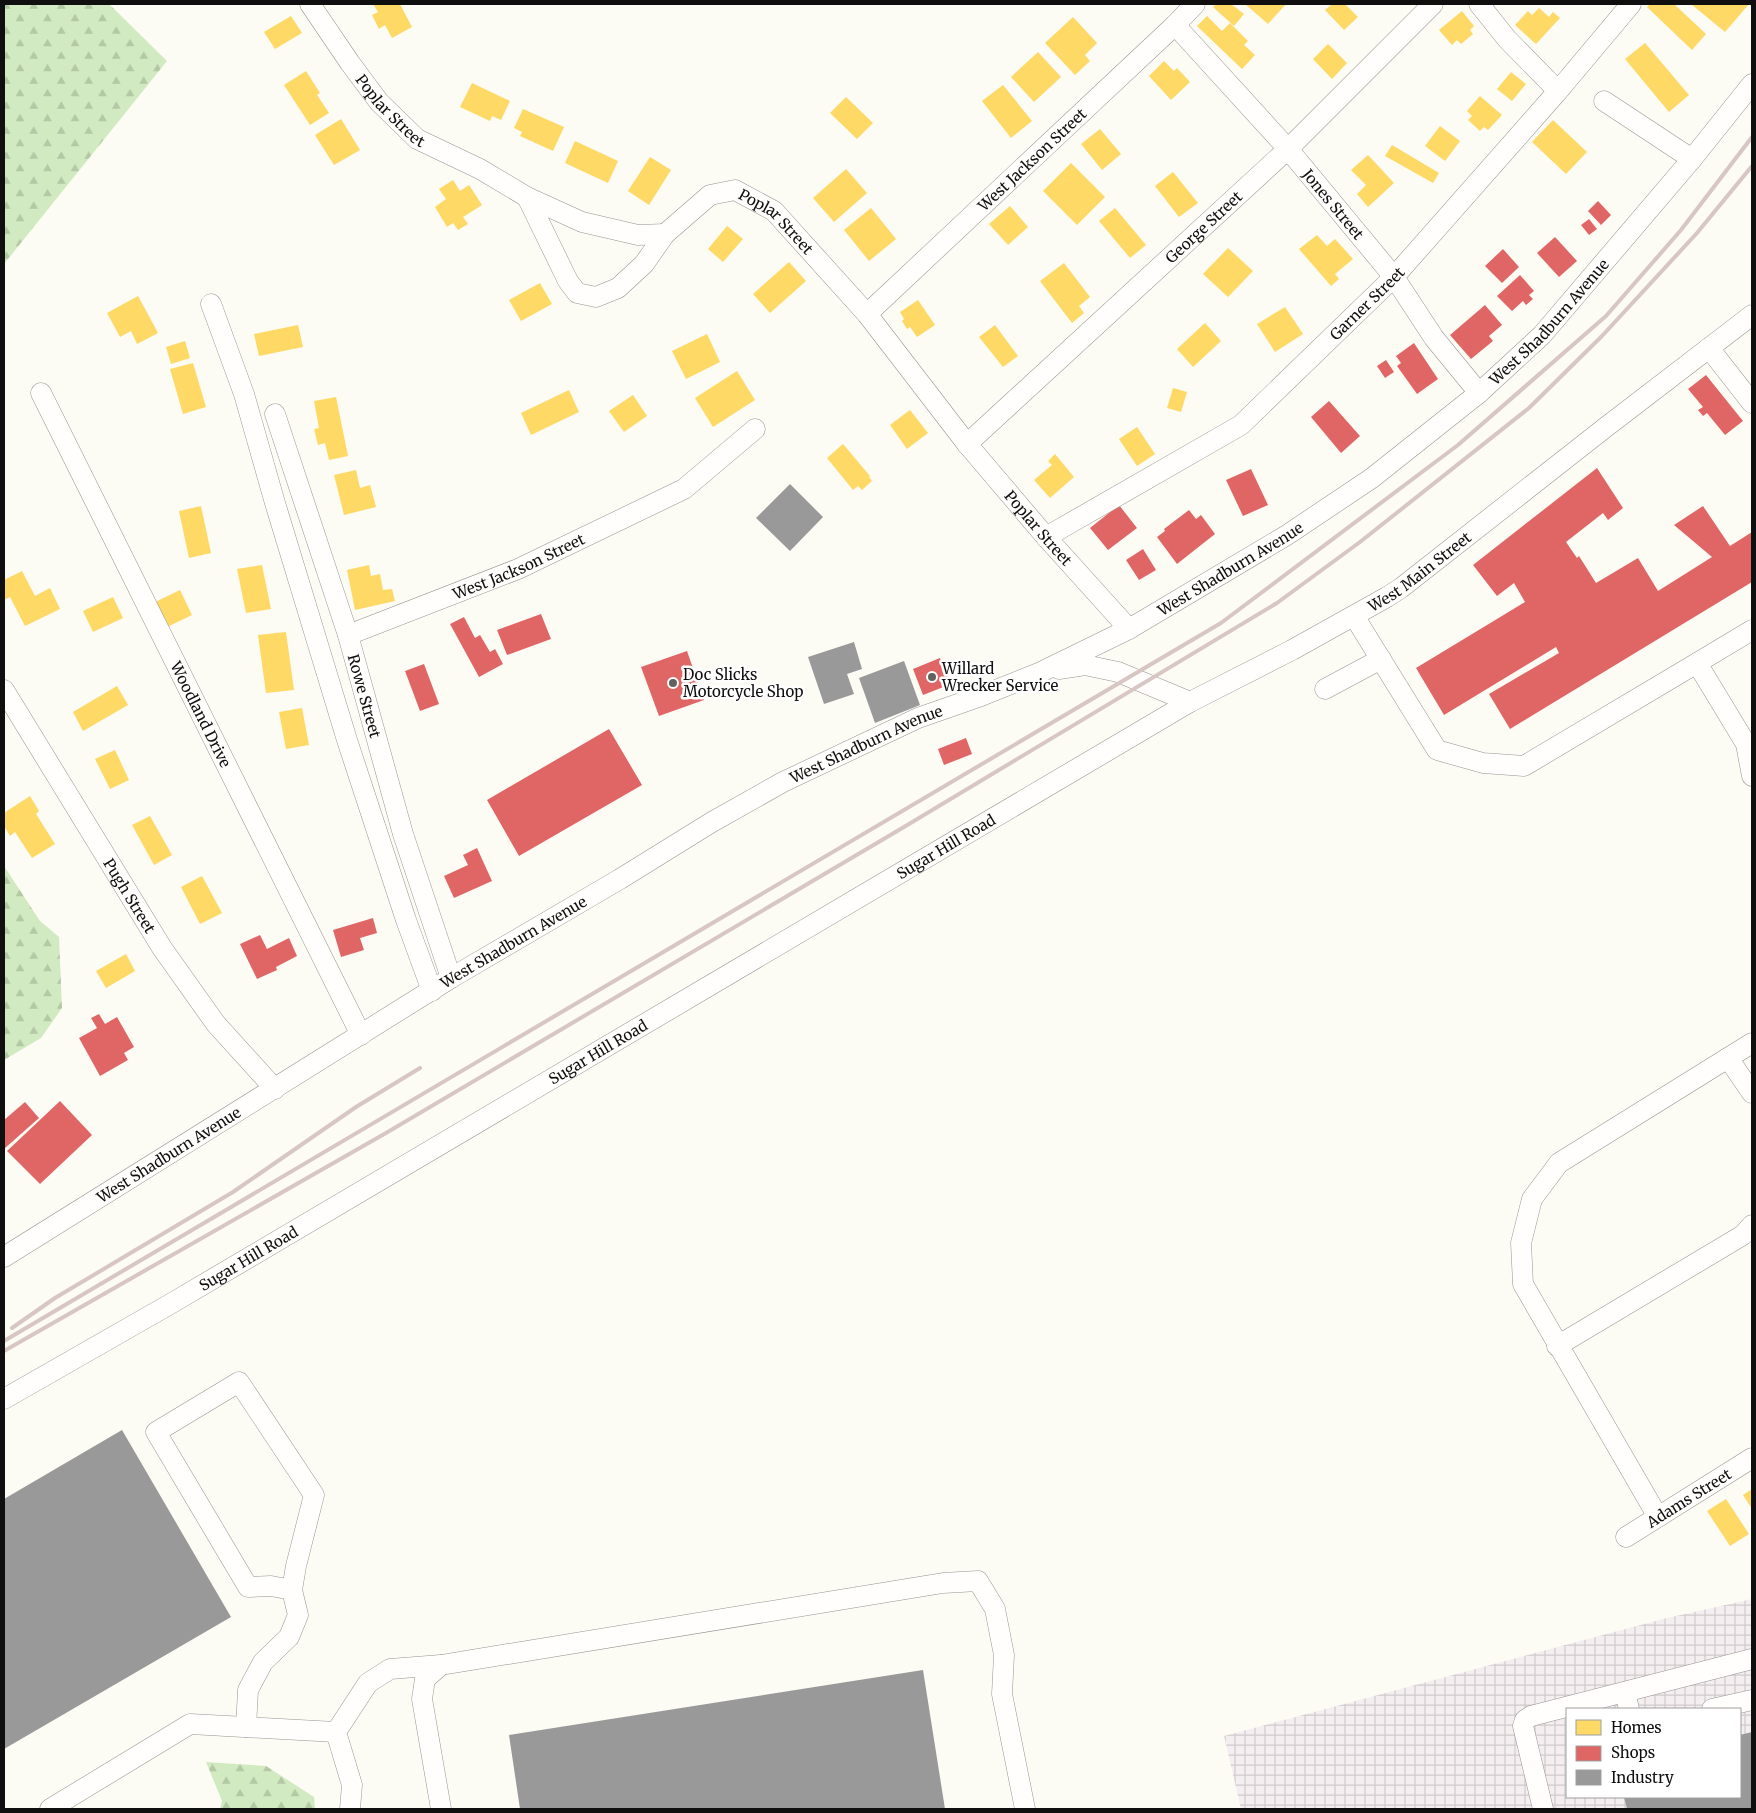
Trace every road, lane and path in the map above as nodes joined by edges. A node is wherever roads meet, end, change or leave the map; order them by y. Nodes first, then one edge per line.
1 (310, 4) edge
2 (1195, 4) edge
3 (1433, 4) edge
4 (1479, 4) edge
5 (1631, 4) edge
6 (1175, 25) junction
7 (1752, 84) edge
8 (1558, 90) junction
9 (1604, 100) dead end
10 (1288, 149) junction
11 (1692, 159) junction
12 (527, 196) junction
13 (665, 234) junction
14 (1394, 277) junction
15 (211, 304) dead end
16 (868, 314) junction
17 (1752, 315) edge
18 (1709, 348) junction
19 (41, 393) dead end
20 (1479, 393) junction
21 (1752, 403) edge
22 (275, 414) dead end
23 (755, 429) dead end
24 (968, 444) junction
25 (1046, 536) junction
26 (1354, 616) junction
27 (1129, 629) junction
28 (1752, 630) edge
29 (348, 635) junction
30 (1381, 659) junction
31 (1697, 663) junction
32 (1041, 672) junction
33 (1325, 689) dead end
34 (4, 690) edge
35 (1190, 702) junction
36 (1749, 743) edge
37 (1752, 776) edge
38 (451, 978) junction
39 (432, 991) junction
40 (361, 1035) junction
41 (1752, 1043) edge
42 (1728, 1058) junction
43 (275, 1089) junction
44 (1752, 1093) edge
45 (1752, 1225) edge
46 (4, 1257) edge
47 (1558, 1346) junction
48 (4, 1399) edge
49 (1752, 1458) edge
50 (1658, 1517) junction
51 (1626, 1537) dead end
52 (292, 1590) junction
53 (1752, 1659) edge
54 (441, 1665) junction
55 (1627, 1700) edge
56 (1752, 1700) edge
57 (1579, 1708) edge
58 (1716, 1708) edge
59 (1566, 1710) edge
60 (246, 1727) junction
61 (336, 1732) junction
62 (50, 1809) edge
63 (350, 1809) edge
64 (441, 1809) edge
65 (1025, 1809) edge
66 (1543, 1809) edge

1 - 12 street, Poplar Street
2 - 6 street, West Jackson Street
3 - 10 street, George Street
4 - 8 street
5 - 8 street, Garner Street
6 - 10 street, Jones Street
6 - 16 street, West Jackson Street
7 - 11 street, West Shadburn Avenue
8 - 14 street, Garner Street
9 - 11 street
10 - 14 street, Jones Street
10 - 24 street, George Street
11 - 20 street, West Shadburn Avenue
12 - 13 street
12 - 13 street, Poplar Street
13 - 16 street, Poplar Street
14 - 20 street, Jones Street
14 - 25 street, Garner Street
15 - 39 street
16 - 24 street, Poplar Street
17 - 18 street, West Main Street
18 - 21 street
18 - 26 street, West Main Street
19 - 40 street, Woodland Drive
20 - 27 street, West Shadburn Avenue
22 - 29 street, Rowe Street
23 - 29 street, West Jackson Street
24 - 25 street, Poplar Street
25 - 27 street, Poplar Street
26 - 30 street
26 - 35 street, West Main Street
27 - 32 street, West Shadburn Avenue
28 - 31 street
29 - 38 street, Rowe Street
30 - 31 street
30 - 33 street
31 - 36 street
32 - 35 street
32 - 38 street, West Shadburn Avenue
34 - 43 street, Pugh Street
35 - 48 street, Sugar Hill Road
36 - 37 street
38 - 39 street, West Shadburn Avenue
39 - 40 street, West Shadburn Avenue
40 - 43 street, West Shadburn Avenue
41 - 42 street
42 - 44 street
42 - 47 street
43 - 46 street, West Shadburn Avenue
45 - 47 street
47 - 50 street
49 - 50 street, Adams Street
50 - 51 street, Adams Street
52 - 52 street
52 - 60 street
53 - 55 street
54 - 61 street
54 - 64 street
54 - 65 street
55 - 57 street
56 - 58 street
59 - 66 street
60 - 61 street
60 - 62 street
61 - 63 street

